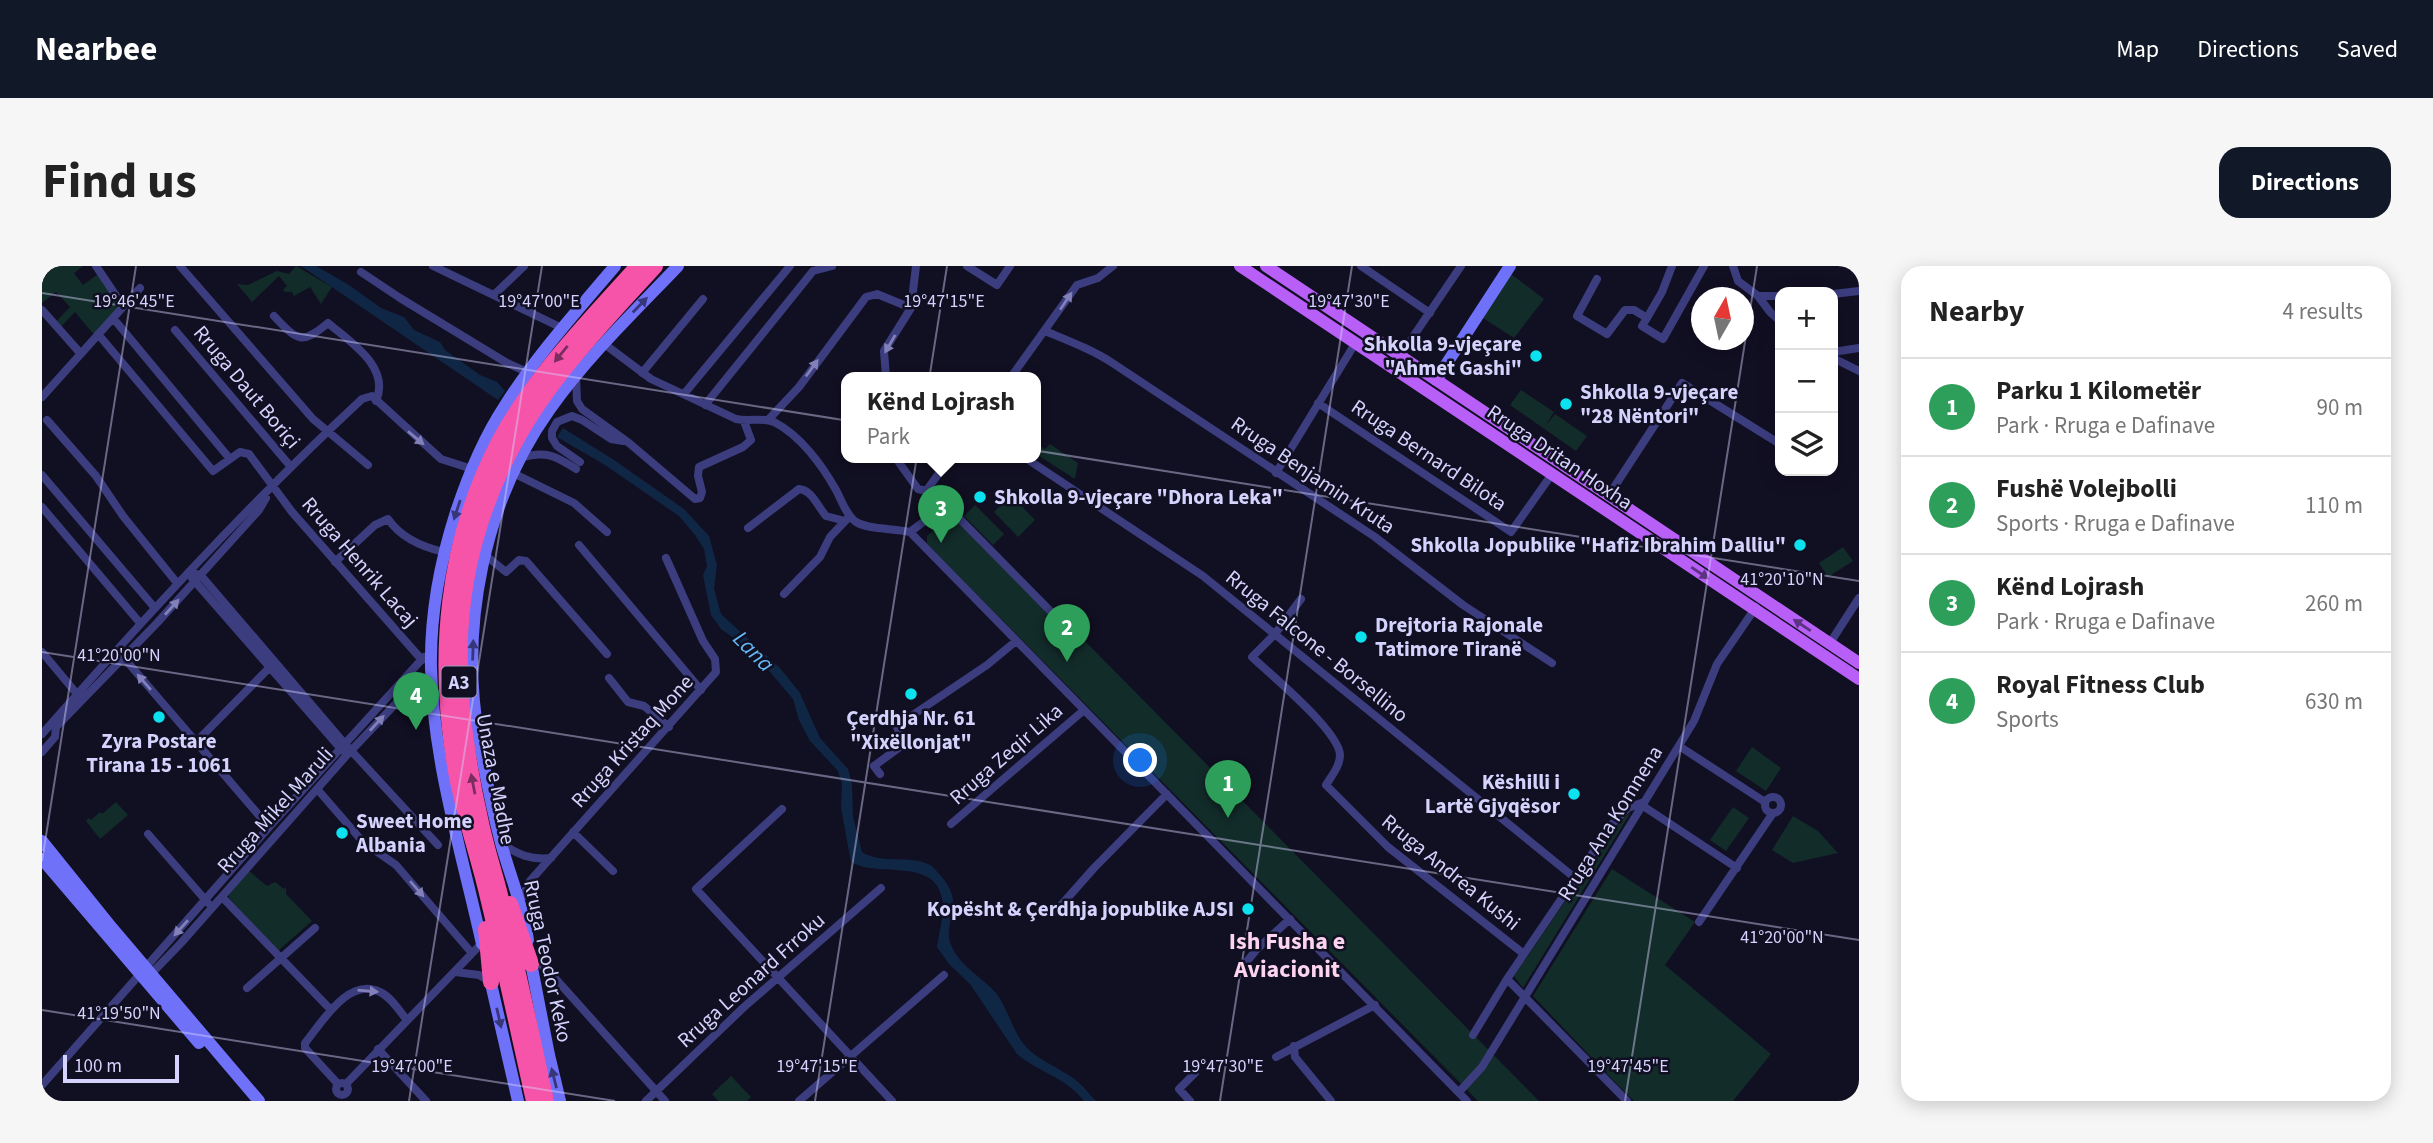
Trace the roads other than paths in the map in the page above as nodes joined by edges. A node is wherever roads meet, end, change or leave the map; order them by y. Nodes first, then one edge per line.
1 (96, 266) edge
2 (180, 266) edge
3 (433, 266) edge
4 (524, 266) edge
5 (615, 266) edge
6 (638, 266) edge
7 (655, 266) edge
8 (678, 266) edge
9 (790, 266) edge
10 (832, 266) edge
11 (916, 266) edge
12 (968, 266) edge
13 (1010, 266) edge
14 (1113, 266) edge
15 (1240, 266) edge
16 (1266, 266) edge
17 (1361, 266) edge
18 (1461, 266) edge
19 (1510, 266) edge
20 (1672, 266) edge
21 (1704, 266) edge
22 (1733, 266) edge
23 (361, 272) dead end
24 (1597, 279) dead end
25 (140, 288) dead end
26 (1859, 291) edge
27 (1838, 293) edge
28 (494, 295) junction
29 (1758, 296) junction
30 (1775, 296) edge
31 (703, 299) dead end
32 (123, 306) junction
33 (911, 308) junction
34 (42, 310) edge
35 (1430, 313) junction
36 (1775, 316) edge
37 (274, 317) dead end
38 (113, 318) junction
39 (1647, 318) junction
40 (562, 328) junction
41 (175, 330) dead end
42 (1045, 331) junction
43 (98, 334) junction
44 (1356, 342) junction
45 (603, 344) junction
46 (1859, 348) edge
47 (1838, 351) edge
48 (80, 354) junction
49 (1400, 356) junction
50 (1838, 361) edge
51 (527, 372) junction
52 (886, 372) edge
53 (1016, 372) edge
54 (1859, 372) edge
55 (642, 373) junction
56 (576, 377) junction
57 (1436, 380) junction
58 (1428, 391) junction
59 (684, 394) junction
60 (42, 396) edge
61 (535, 396) junction
62 (376, 401) junction
63 (1318, 402) junction
64 (705, 405) junction
65 (47, 420) dead end
66 (768, 420) junction
67 (519, 421) junction
68 (744, 421) junction
69 (326, 432) junction
70 (1775, 441) edge
71 (629, 443) junction
72 (230, 458) junction
73 (521, 458) junction
74 (899, 463) edge
75 (947, 463) edge
76 (1033, 463) edge
77 (368, 465) dead end
78 (291, 467) junction
79 (467, 467) junction
80 (1276, 472) junction
81 (513, 473) junction
82 (1552, 474) junction
83 (42, 475) edge
84 (272, 486) junction
85 (926, 491) junction
86 (1609, 495) junction
87 (934, 506) junction
88 (42, 507) edge
89 (847, 519) junction
90 (748, 528) dead end
91 (910, 532) junction
92 (607, 533) dead end
93 (579, 545) dead end
94 (444, 552) junction
95 (485, 555) junction
96 (666, 558) dead end
97 (335, 562) junction
98 (189, 572) junction
99 (197, 579) junction
100 (177, 583) junction
101 (785, 594) dead end
102 (1763, 598) junction
103 (1859, 598) edge
104 (1301, 599) dead end
105 (154, 607) junction
106 (1754, 610) junction
107 (140, 623) junction
108 (1067, 628) dead end
109 (1275, 634) junction
110 (1016, 641) junction
111 (1830, 643) junction
112 (431, 644) junction
113 (42, 652) edge
114 (607, 654) dead end
115 (124, 658) junction
116 (422, 660) junction
117 (272, 663) junction
118 (1552, 663) dead end
119 (1859, 663) edge
120 (609, 678) dead end
121 (1859, 679) edge
122 (701, 690) junction
123 (77, 694) junction
124 (434, 706) junction
125 (1084, 710) junction
126 (669, 727) junction
127 (42, 734) edge
128 (196, 742) junction
129 (1679, 746) junction
130 (346, 750) junction
131 (42, 752) edge
132 (880, 774) dead end
133 (317, 790) junction
134 (1167, 794) junction
135 (1765, 802) junction
136 (1644, 804) junction
137 (782, 809) dead end
138 (1773, 813) junction
139 (951, 824) dead end
140 (476, 826) junction
141 (269, 827) junction
142 (573, 832) junction
143 (148, 834) dead end
144 (42, 841) edge
145 (501, 843) junction
146 (438, 845) dead end
147 (551, 858) junction
148 (42, 859) edge
149 (1737, 868) junction
150 (613, 871) dead end
151 (1575, 878) junction
152 (881, 888) dead end
153 (222, 897) junction
154 (520, 902) junction
155 (209, 904) junction
156 (1056, 911) dead end
157 (1290, 919) junction
158 (1699, 922) dead end
159 (315, 928) dead end
160 (482, 943) junction
161 (471, 952) junction
162 (1524, 954) junction
163 (281, 958) junction
164 (531, 964) junction
165 (1239, 971) dead end
166 (455, 972) junction
167 (145, 974) junction
168 (944, 975) dead end
169 (777, 978) junction
170 (1507, 979) junction
171 (491, 982) junction
172 (247, 988) dead end
173 (1524, 996) junction
174 (1375, 1005) junction
175 (331, 1010) junction
176 (406, 1019) junction
177 (1473, 1035) dead end
178 (1294, 1046) junction
179 (378, 1049) junction
180 (1276, 1057) dead end
181 (850, 1058) junction
182 (1195, 1073) dead end
183 (42, 1085) edge
184 (655, 1091) junction
185 (1459, 1092) junction
186 (248, 1101) edge
187 (259, 1101) edge
188 (426, 1101) edge
189 (518, 1101) edge
190 (534, 1101) edge
191 (546, 1101) edge
192 (560, 1101) edge
193 (646, 1101) edge
194 (664, 1101) edge
195 (799, 1101) edge
196 (892, 1101) edge
197 (1190, 1101) edge
198 (1331, 1101) edge
199 (1467, 1101) edge
200 (1627, 1101) edge

1 - 32 street
2 - 69 street
3 - 28 street
4 - 28 street
5 - 40 main road, Rruga Teodor Keko
6 -> 61 highway, Unaza e Madhe / A3
7 - 61 highway, Unaza e Madhe / A3
45 -> 8 main road, Rruga Teodor Keko
9 - 59 street
10 - 64 street
11 - 33 street
12 - 13 street
42 -> 14 street
15 - 44 main road, Rruga Dritan Hoxha
16 - 49 main road, Rruga Dritan Hoxha
17 - 35 street
18 - 35 street
19 - 57 main road
20 - 39 street
21 - 39 street
22 - 29 street
23 - 51 street
24 - 39 street
25 - 32 street
26 - 27 street
28 - 40 street
29 - 30 street
29 - 36 street
31 - 55 street
32 - 38 street
33 -> 52 street
66 -> 33 street
34 - 48 street
35 - 49 street
37 - 62 street
38 - 43 street
38 - 72 street
40 - 51 main road, Rruga Teodor Keko
41 - 78 street, Rruga Daut Boriçi
42 - 53 street
42 - 80 street, Rruga Benjamin Kruta
43 - 48 street
43 - 72 street
44 - 58 main road, Rruga Dritan Hoxha
44 - 63 street, Rruga Bernard Bilota
45 - 55 street
45 - 56 main road, Rruga Teodor Keko
46 - 47 street
48 - 60 street
49 - 57 main road, Rruga Dritan Hoxha
50 - 54 street
51 - 61 main road, Rruga Teodor Keko
55 - 59 street
56 - 61 main road, Rruga Teodor Keko
56 - 71 street
57 - 58 main road
57 - 86 main road, Rruga Dritan Hoxha
58 - 82 main road, Rruga Dritan Hoxha
59 - 64 street
61 - 67 highway, Unaza e Madhe / A3
61 - 67 main road, Rruga Teodor Keko
62 - 69 street
62 -> 79 street
63 - 80 street, Rruga Bernard Bilota
63 - 82 street, Rruga Bernard Bilota
64 - 68 street
65 - 100 street
66 - 68 street
66 - 89 street
67 - 73 main road, Rruga Teodor Keko
67 - 79 main road, Rruga Teodor Keko
67 - 140 highway, Unaza e Madhe / A3
68 - 71 street
69 - 77 street
69 - 78 street
70 - 86 street, Rruga Dritan Hoxha
71 - 73 street
72 - 84 street, Rruga Henrik Lacaj
73 - 81 main road, Rruga Teodor Keko
74 - 85 street
75 - 85 street
76 - 109 street, Rruga Falcone - Borsellino
78 - 84 street
79 -> 94 main road, Rruga Teodor Keko
80 - 118 street, Rruga Benjamin Kruta
81 - 92 street
81 - 95 main road, Rruga Teodor Keko
82 -> 106 main road, Rruga Dritan Hoxha
83 - 105 street
84 - 97 street, Rruga Henrik Lacaj
84 - 98 street
84 - 99 street
85 - 87 street
86 - 102 main road, Rruga Dritan Hoxha
87 - 91 street
87 - 108 street
88 - 107 street
89 - 90 street
89 - 91 street
89 - 101 street
91 - 110 street
93 - 122 street
94 - 97 street
94 - 112 main road, Rruga Teodor Keko
95 - 114 street
145 -> 95 main road, Rruga Teodor Keko
96 - 122 street, Rruga Kristaq Mone
97 - 116 street, Rruga Henrik Lacaj
98 - 99 street
98 - 100 street
115 -> 99 street
99 - 117 street
100 - 105 street
102 - 106 street, Rruga Ana Komnena
111 -> 102 main road, Rruga Dritan Hoxha
103 - 111 street
104 - 109 street
105 - 107 street
106 - 121 main road, Rruga Dritan Hoxha
106 - 129 street, Rruga Ana Komnena
107 - 123 street
109 - 151 street, Rruga Falcone - Borsellino
109 - 162 street, Rruga Andrea Kushi
110 - 125 street
110 - 132 street
111 - 119 main road, Rruga Dritan Hoxha
112 - 116 street, Rruga Mikel Maruli
112 - 124 main road, Rruga Teodor Keko
113 - 123 street
128 -> 115 street, Rruga Mikel Maruli
115 - 131 street
116 - 130 street, Rruga Mikel Maruli
117 - 128 street
117 - 130 street
120 - 126 street
122 - 126 street, Rruga Kristaq Mone
123 - 127 street
130 -> 124 street, Rruga Mikel Maruli
124 - 160 main road, Rruga Teodor Keko
125 - 134 street
125 - 139 street, Rruga Zeqir Lika
126 - 142 street, Rruga Kristaq Mone
128 - 141 street, Rruga Mikel Maruli
129 - 135 street
129 - 136 street, Rruga Ana Komnena
130 - 133 street, Rruga Mikel Maruli
130 - 141 street, Rruga Mikel Maruli
130 - 146 street
133 - 153 street, Rruga Mikel Maruli
133 -> 161 street
134 - 156 street
134 - 157 street
135 - 138 street
135 - 138 street
136 - 149 street
136 - 151 street
136 - 173 street, Rruga Ana Komnena
137 - 169 street
138 - 149 street
140 - 164 highway
140 - 171 highway
140 - 190 highway, Unaza e Madhe / A3
140 - 191 highway, Unaza e Madhe / A3
141 - 155 street, Rruga Mikel Maruli
142 - 147 street, Rruga Kristaq Mone
142 - 150 street, Rruga Kristaq Mone
143 - 155 street
144 - 167 main road
145 - 147 street
145 - 154 main road, Rruga Teodor Keko
147 - 154 street, Rruga Kristaq Mone
148 - 167 main road
149 - 158 street
151 - 162 street
152 - 169 street, Rruga Leonard Frroku
153 - 155 street, Rruga Mikel Maruli
153 - 163 street
154 - 164 main road, Rruga Teodor Keko
155 - 167 street, Rruga Mikel Maruli
157 - 165 street
157 - 174 street
159 - 163 street
160 - 161 street
160 - 171 main road, Rruga Teodor Keko
161 - 166 street
162 - 170 street
163 - 172 street
163 - 175 street
164 - 184 street
192 -> 164 main road, Rruga Teodor Keko
166 - 171 street
166 - 176 street
167 - 183 street, Rruga Mikel Maruli
167 - 186 main road
167 - 187 main road
168 - 181 street
169 - 181 street
169 - 184 street, Rruga Leonard Frroku
170 - 173 street
170 - 177 street
171 -> 189 main road, Rruga Teodor Keko
173 - 185 street, Rruga Ana Komnena
173 - 200 street
174 - 178 street
174 - 185 street
175 -> 176 street
175 - 179 street
176 - 179 street
178 - 180 street
178 - 198 street
179 - 188 street
181 - 195 street
181 - 196 street
182 - 197 street
184 - 193 street, Rruga Leonard Frroku
184 - 194 street
185 - 199 street

